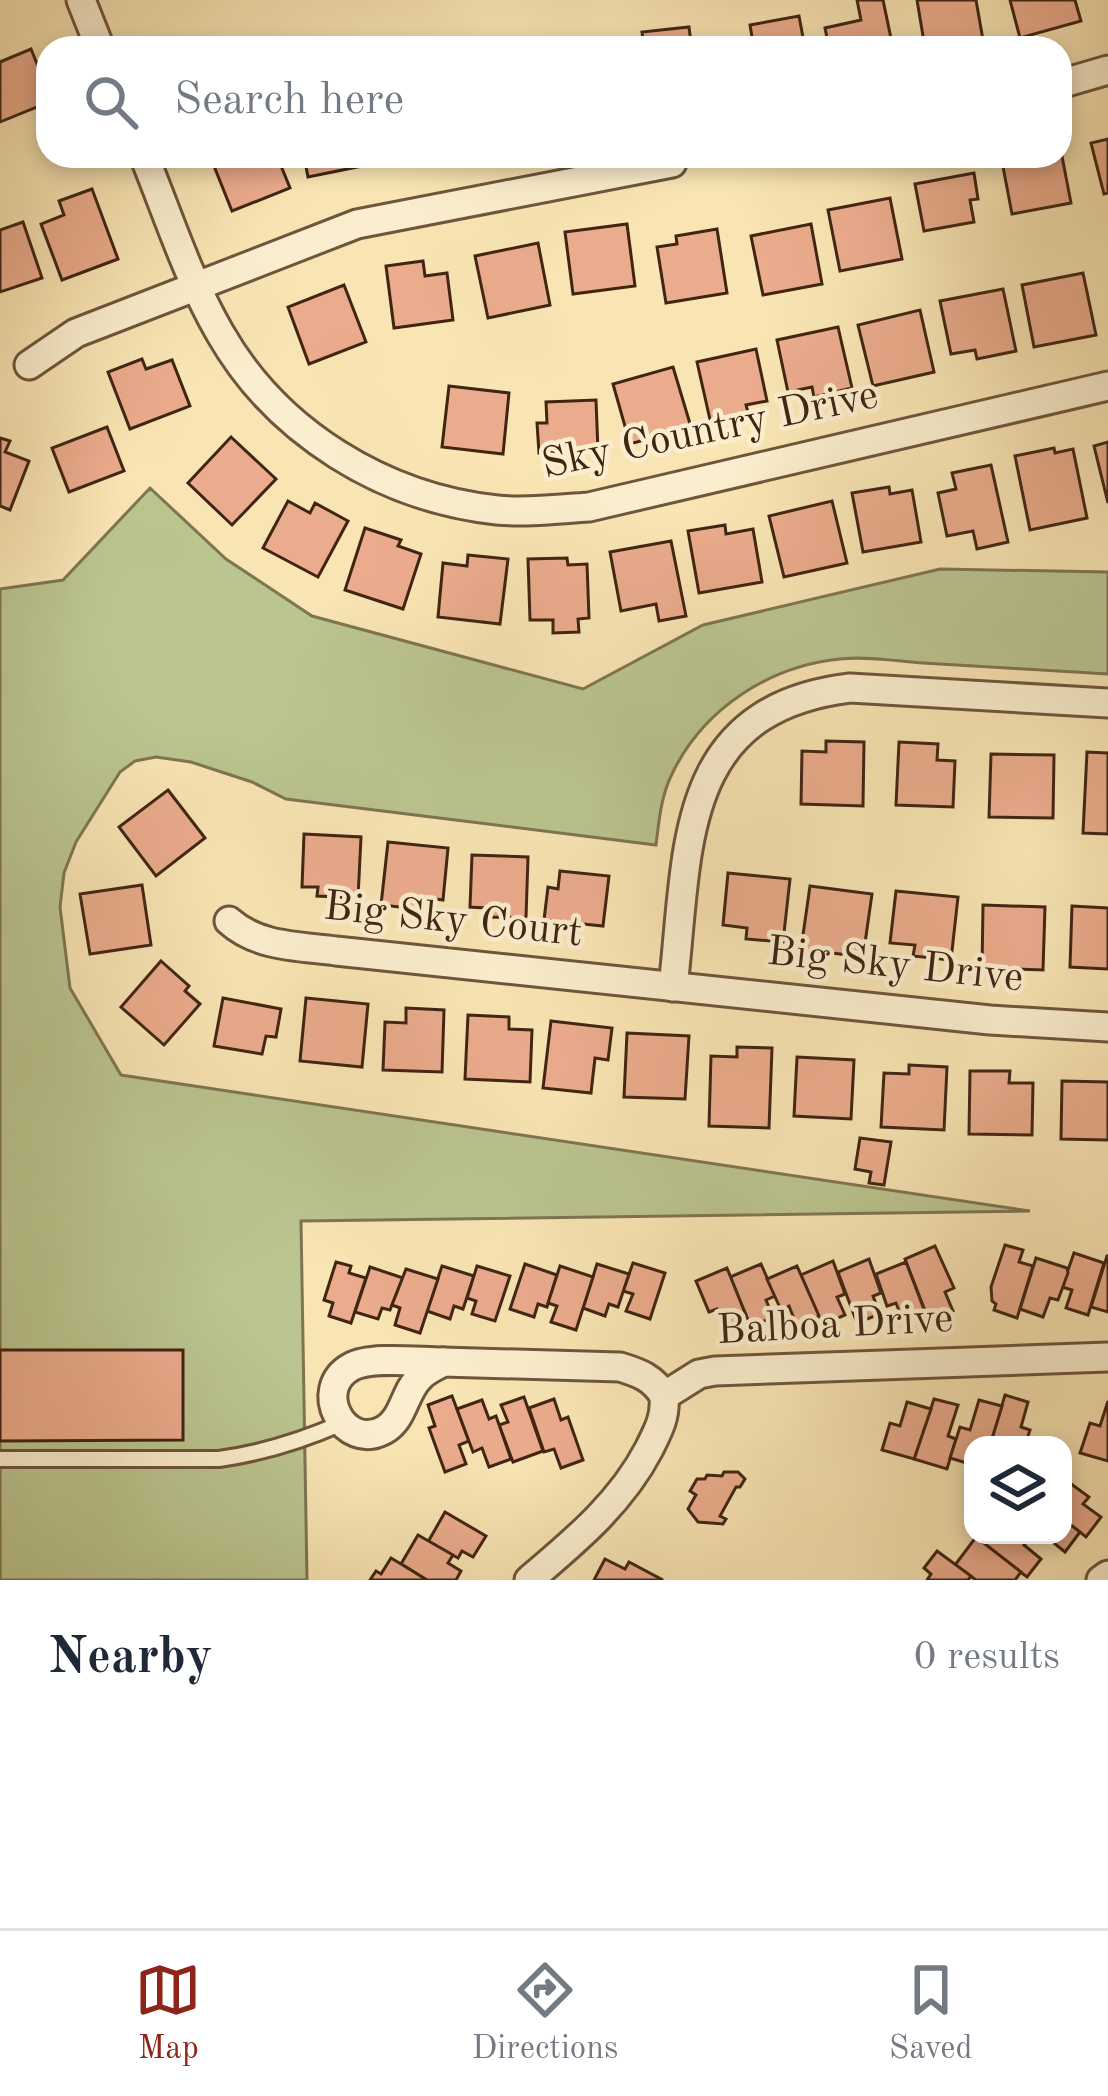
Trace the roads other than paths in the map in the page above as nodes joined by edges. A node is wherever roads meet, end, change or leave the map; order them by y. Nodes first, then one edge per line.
1 (81, 0) edge
2 (95, 36) edge
3 (1108, 70) edge
4 (1072, 80) edge
5 (149, 168) edge
6 (647, 168) edge
7 (197, 287) junction
8 (29, 365) dead end
9 (1108, 386) edge
10 (1108, 703) edge
11 (229, 921) dead end
12 (674, 987) junction
13 (1108, 1027) edge
14 (1108, 1358) edge
15 (443, 1362) junction
16 (664, 1396) junction
17 (342, 1424) junction
18 (0, 1459) edge
19 (529, 1580) edge

1 - 2 street
3 - 4 street
5 - 7 street, Sky Country Drive
6 - 7 street
7 - 8 street
7 - 9 street, Sky Country Drive
10 - 12 street
11 - 12 street, Big Sky Court
12 - 13 street, Big Sky Drive
14 - 16 street, Balboa Drive
15 - 16 street
15 - 17 street
15 - 17 street
16 - 19 street
17 - 18 lane

